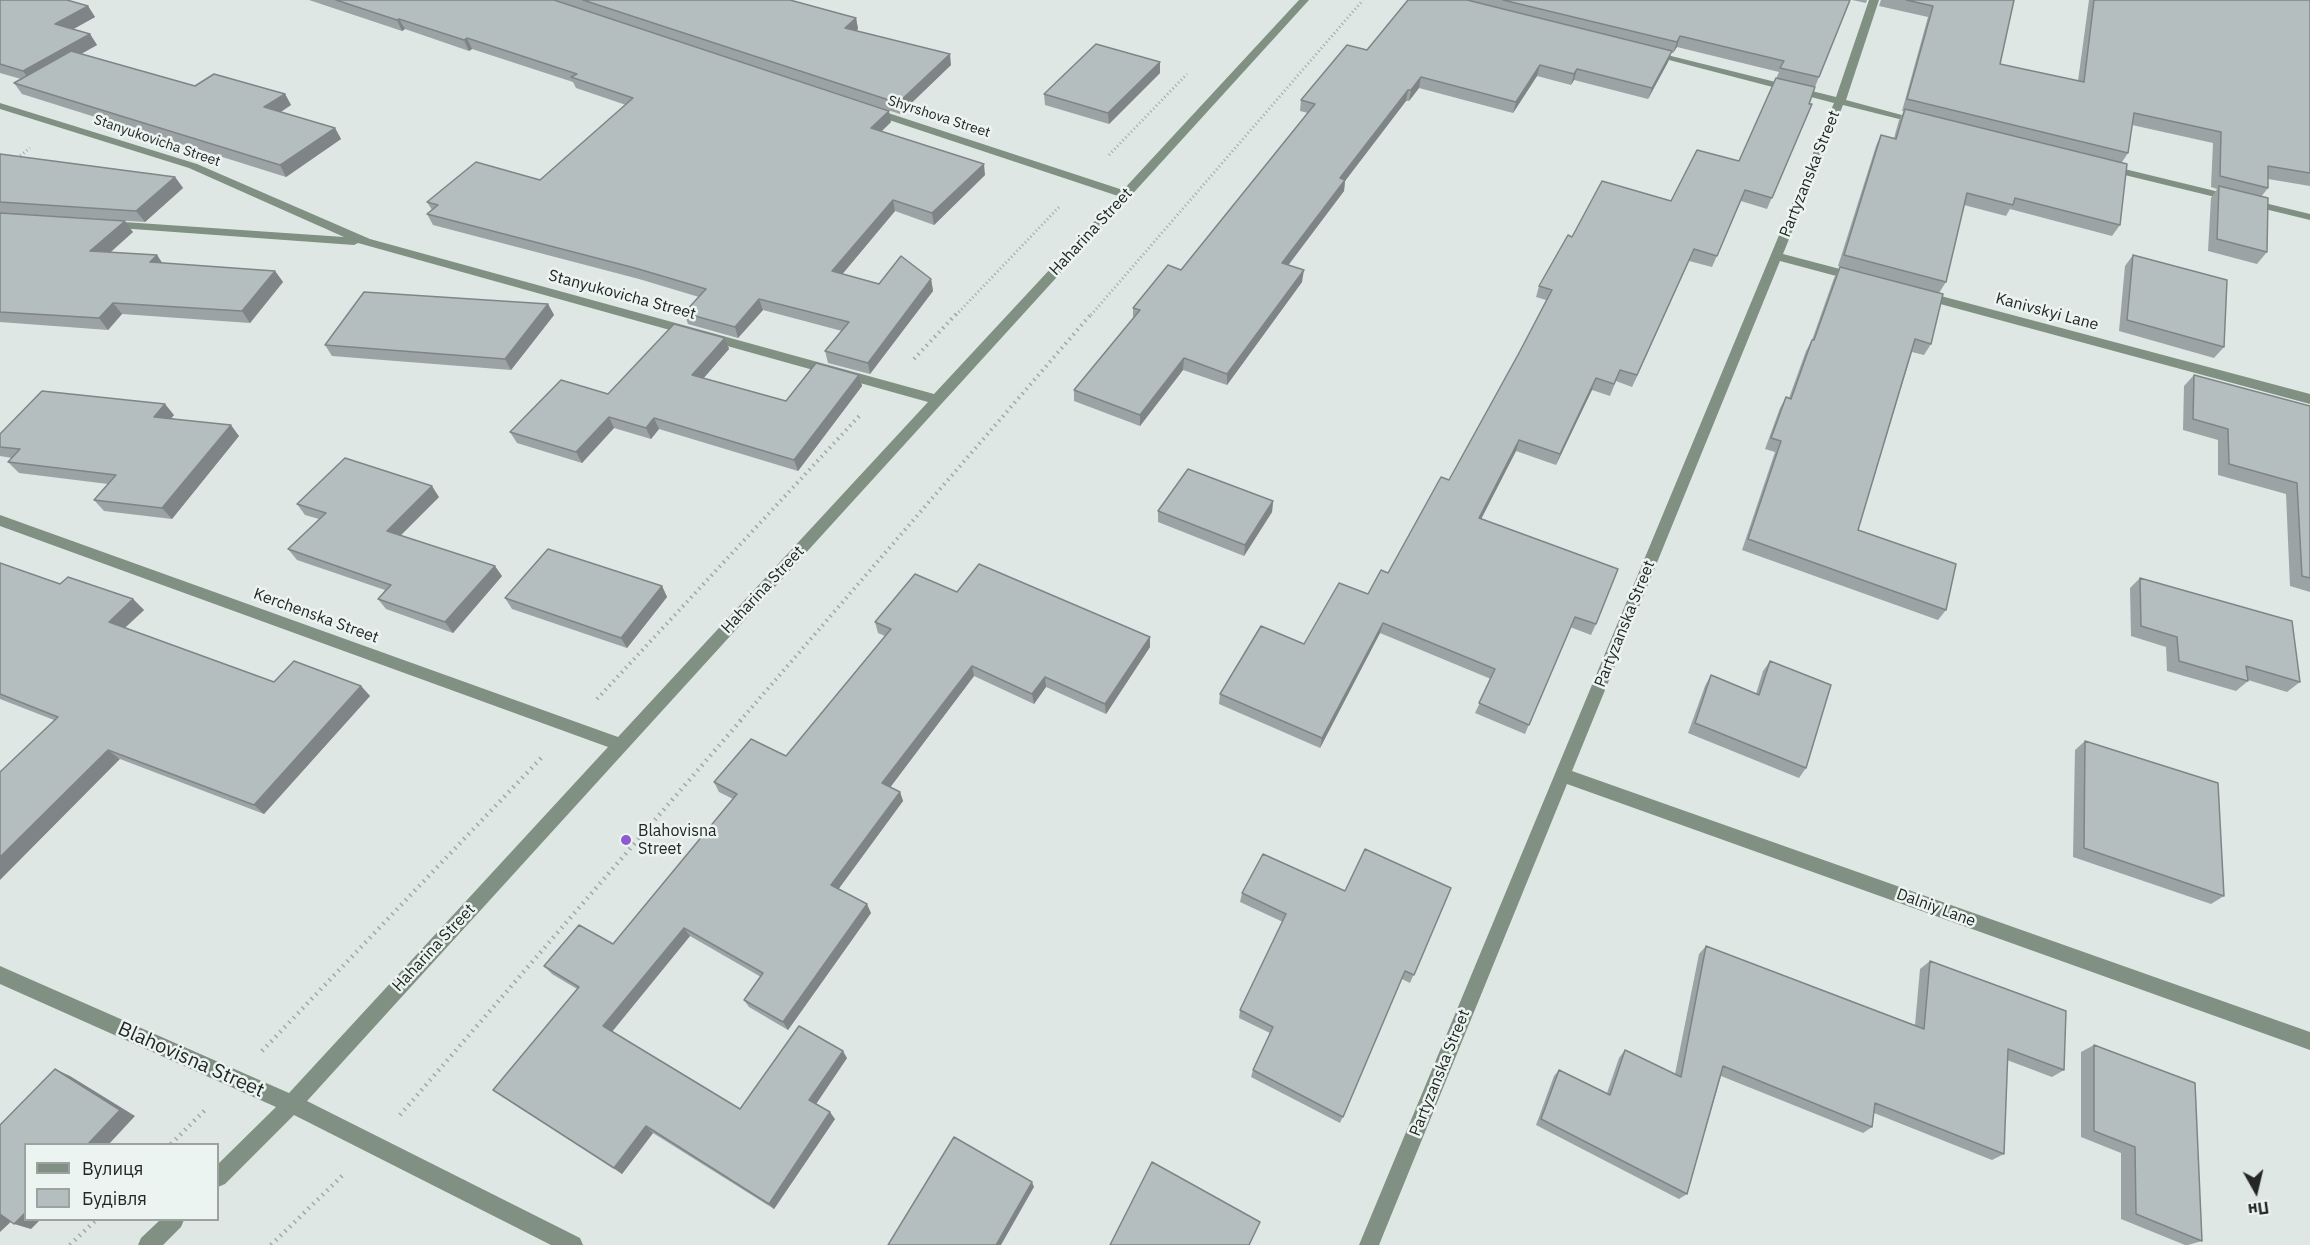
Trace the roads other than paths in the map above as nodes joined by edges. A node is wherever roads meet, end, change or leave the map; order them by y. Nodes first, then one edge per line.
1 (1304, 0) edge
2 (1874, 0) edge
3 (1644, 52) edge
4 (1840, 101) junction
5 (0, 106) edge
6 (856, 106) edge
7 (1932, 124) edge
8 (2092, 164) edge
9 (1126, 195) junction
10 (2310, 217) edge
11 (94, 224) edge
12 (366, 242) junction
13 (1776, 256) junction
14 (1867, 280) edge
15 (1912, 292) edge
16 (2310, 399) edge
17 (938, 400) junction
18 (0, 520) edge
19 (621, 745) junction
20 (1562, 775) junction
21 (0, 975) edge
22 (2310, 1041) edge
23 (292, 1104) junction
24 (219, 1176) edge
25 (173, 1221) edge
26 (148, 1245) edge
27 (573, 1245) edge
28 (1369, 1245) edge

1 - 9 street, Haharina Street
2 - 4 street, Partyzanska Street
3 - 4 street
4 - 7 street
4 - 13 street, Partyzanska Street
5 - 12 street, Stanyukovicha Street
6 - 9 street, Shyrshova Street
8 - 10 street
9 - 17 street, Haharina Street
11 - 12 street, Stanyukovicha Street
12 - 17 street, Stanyukovicha Street
13 - 14 street
13 - 20 street, Partyzanska Street
15 - 16 street, Kanivskyi Lane
17 - 19 street, Haharina Street
18 - 19 street, Kerchenska Street
19 - 23 street, Haharina Street
20 - 22 street, Dalniy Lane
20 - 28 street, Partyzanska Street
21 - 23 street, Blahovisna Street
23 - 24 street, Haharina Street
23 - 27 street, Blahovisna Street
25 - 26 street

